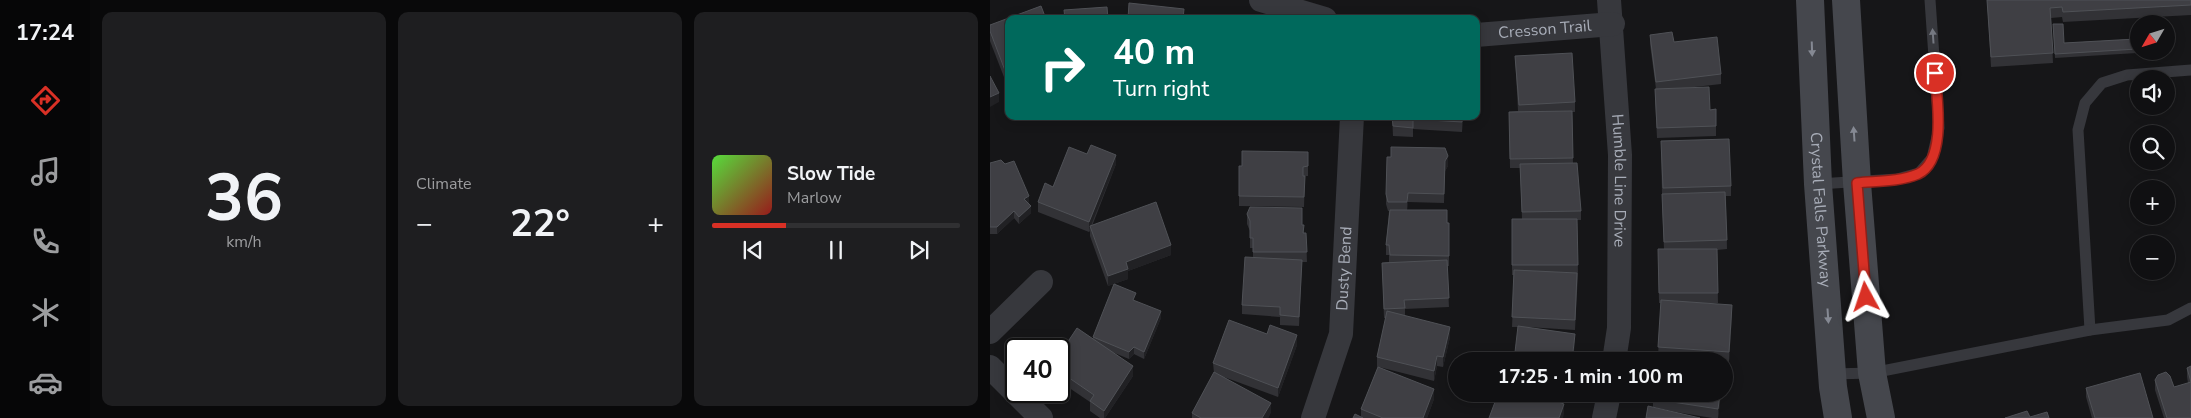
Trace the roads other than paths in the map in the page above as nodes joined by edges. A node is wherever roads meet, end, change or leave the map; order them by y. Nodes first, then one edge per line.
1 (1261, 0) edge
2 (1610, 0) edge
3 (1810, 0) edge
4 (1846, 0) edge
5 (1930, 0) edge
6 (1312, 15) edge
7 (1612, 24) junction
8 (1480, 35) edge
9 (2191, 70) edge
10 (1352, 120) edge
11 (1857, 183) junction
12 (1818, 184) junction
13 (1041, 282) dead end
14 (2191, 308) edge
15 (2090, 330) junction
16 (990, 332) edge
17 (1615, 352) edge
18 (990, 367) edge
19 (1872, 373) junction
20 (1832, 374) junction
21 (1607, 402) edge
22 (1041, 418) edge
23 (1313, 418) edge
24 (1604, 418) edge
25 (1838, 418) edge
26 (1881, 418) edge

1 - 6 street
2 - 7 street, Humble Line Drive
3 -> 12 street, Crystal Falls Parkway
11 -> 4 street
11 -> 5 lane
7 - 8 street, Cresson Trail
7 - 17 street, Humble Line Drive
9 - 15 lane
10 - 23 street, Dusty Bend
11 - 12 lane
11 - 19 street
12 -> 20 street, Crystal Falls Parkway
13 - 16 street
14 - 15 lane
15 - 19 lane
18 - 22 street
19 - 20 lane
19 - 26 street
20 - 25 street, Crystal Falls Parkway
21 - 24 street

